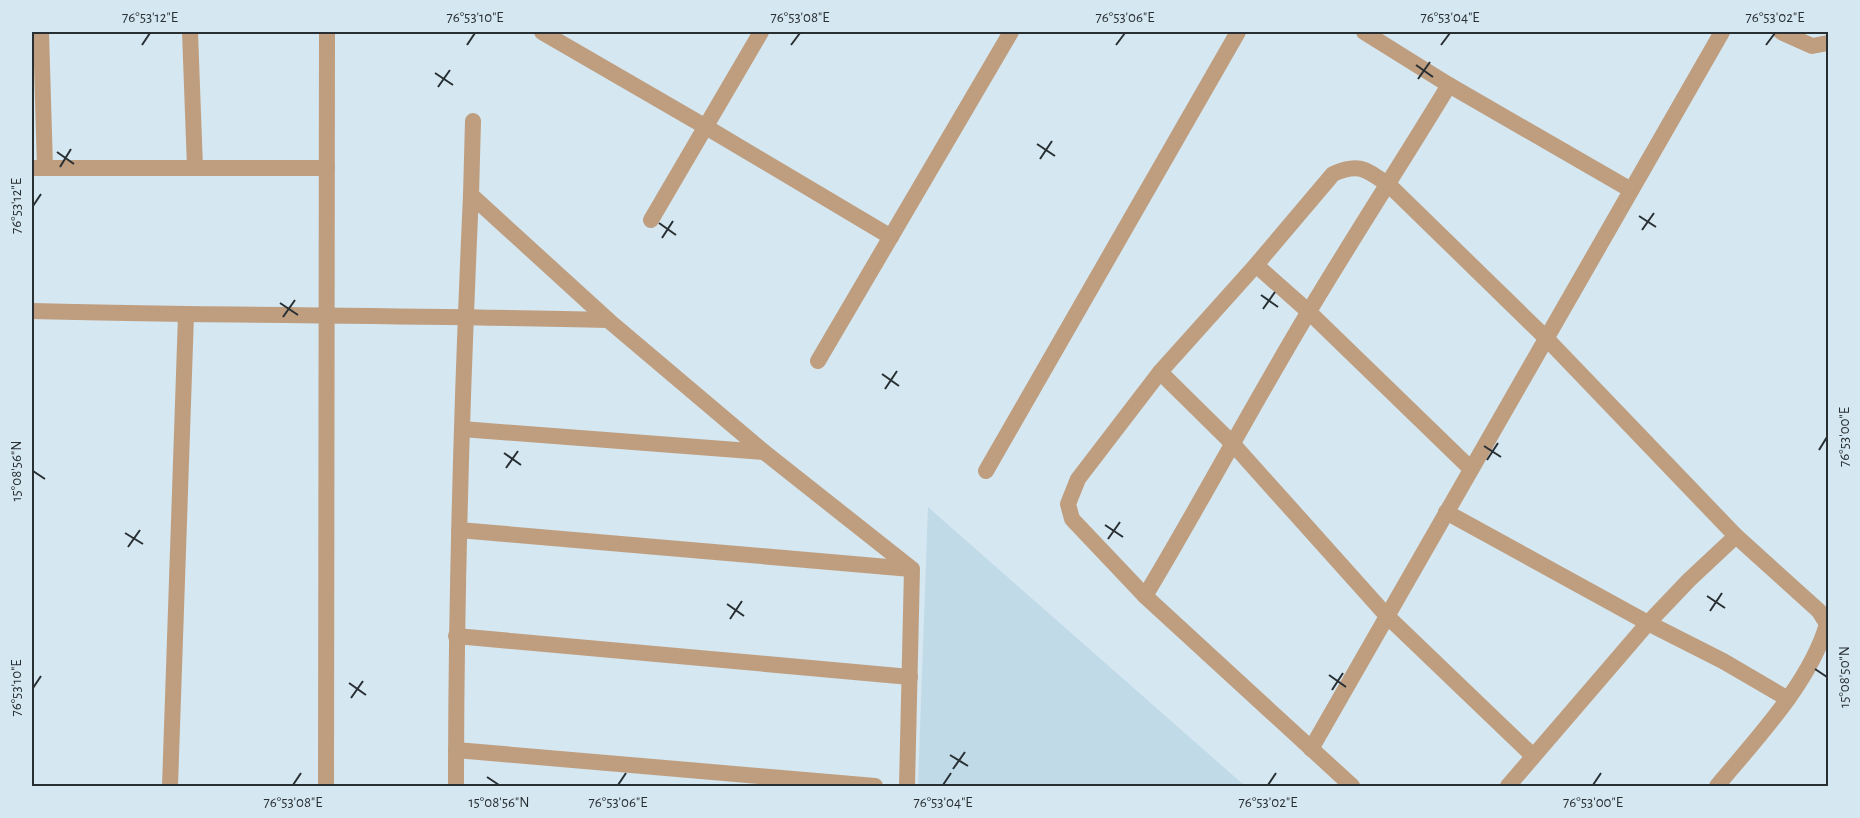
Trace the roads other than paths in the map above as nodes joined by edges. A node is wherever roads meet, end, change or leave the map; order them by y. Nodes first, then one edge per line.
1 (41, 32) edge
2 (190, 32) edge
3 (327, 32) edge
4 (542, 32) edge
5 (761, 32) edge
6 (1011, 32) edge
7 (1238, 32) edge
8 (1364, 32) edge
9 (1722, 32) edge
10 (1781, 32) edge
11 (1828, 43) edge
12 (1449, 85) junction
13 (473, 121) dead end
14 (706, 127) junction
15 (38, 168) edge
16 (195, 168) junction
17 (327, 168) junction
18 (1389, 185) junction
19 (1631, 190) junction
20 (471, 195) junction
21 (651, 220) dead end
22 (891, 237) junction
23 (1256, 265) junction
24 (32, 311) edge
25 (1309, 312) junction
26 (186, 315) junction
27 (326, 315) junction
28 (465, 316) junction
29 (608, 320) junction
30 (1546, 338) junction
31 (818, 361) dead end
32 (1160, 372) junction
33 (462, 429) junction
34 (1233, 443) junction
35 (764, 453) junction
36 (1471, 469) junction
37 (986, 471) dead end
38 (1446, 512) junction
39 (459, 530) junction
40 (1736, 536) junction
41 (912, 569) junction
42 (1145, 596) junction
43 (1387, 616) junction
44 (1648, 623) junction
45 (456, 636) junction
46 (910, 677) junction
47 (1788, 699) junction
48 (1311, 749) junction
49 (456, 750) junction
50 (1533, 756) junction
51 (170, 786) edge
52 (326, 786) edge
53 (456, 786) edge
54 (875, 786) edge
55 (907, 786) edge
56 (1352, 786) edge
57 (1508, 786) edge
58 (1717, 786) edge

1 - 15 street
2 - 16 street
3 - 17 street
4 - 14 street
5 - 14 street
6 - 22 street
7 - 37 street
8 - 12 street
9 - 19 street
10 - 11 street
12 - 18 street
12 - 19 street
13 - 20 street
14 - 21 street
14 - 22 street
15 - 16 street
16 - 17 street
17 - 27 street
18 - 23 street
18 - 25 street
18 - 30 street
19 - 30 street
20 - 28 street
20 - 29 street
22 - 31 street
23 - 25 street
23 - 32 street
24 - 26 street
25 - 34 street
25 - 36 street
26 - 27 street
26 - 51 street
27 - 28 street
27 - 52 street
28 - 29 street
28 - 33 street
29 - 35 street
30 - 36 street
30 - 40 street
32 - 34 street
32 - 42 street
33 - 35 street
33 - 39 street
34 - 42 street
34 - 43 street
35 - 41 street
36 - 38 street
38 - 43 street
38 - 44 street
39 - 41 street
39 - 45 street
40 - 44 street
40 - 47 street
41 - 46 street
42 - 48 street
43 - 48 street
43 - 50 street
44 - 47 street
44 - 50 street
45 - 46 street
45 - 49 street
46 - 55 street
47 - 58 street
48 - 56 street
49 - 53 street
49 - 54 street
50 - 57 street

